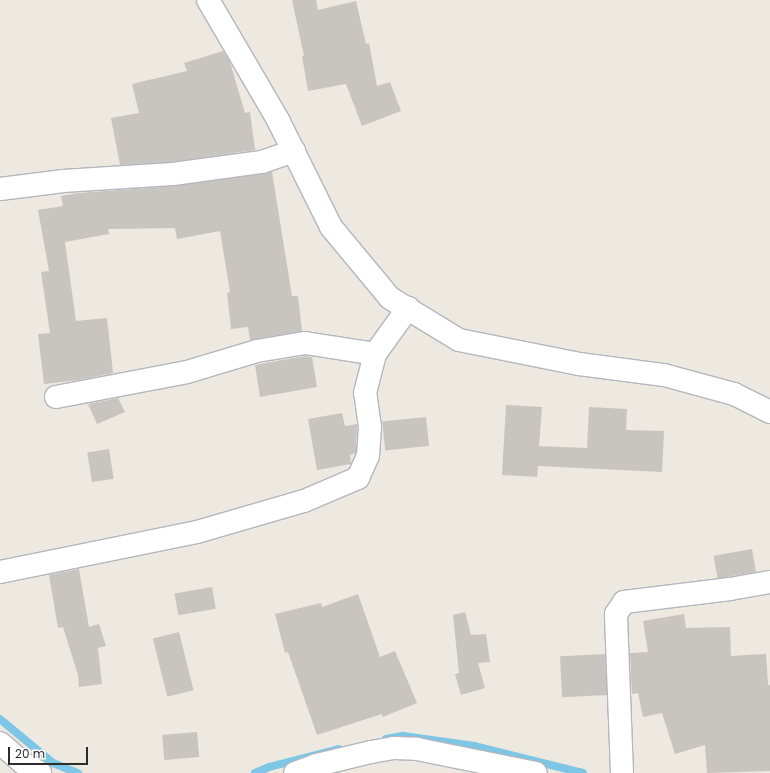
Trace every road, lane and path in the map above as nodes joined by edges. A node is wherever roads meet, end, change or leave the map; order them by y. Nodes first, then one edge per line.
1 (208, 0) edge
2 (294, 151) junction
3 (0, 189) edge
4 (408, 308) junction
5 (376, 354) junction
6 (56, 397) dead end
7 (770, 412) edge
8 (0, 572) edge
9 (770, 582) edge
10 (0, 743) edge
11 (40, 773) edge
12 (295, 773) edge
13 (536, 773) edge
14 (622, 773) edge

1 - 2 street
2 - 3 street
2 - 4 street
4 - 5 street
4 - 7 street
5 - 6 street
5 - 8 street
9 - 14 street
10 - 11 street
12 - 13 street

